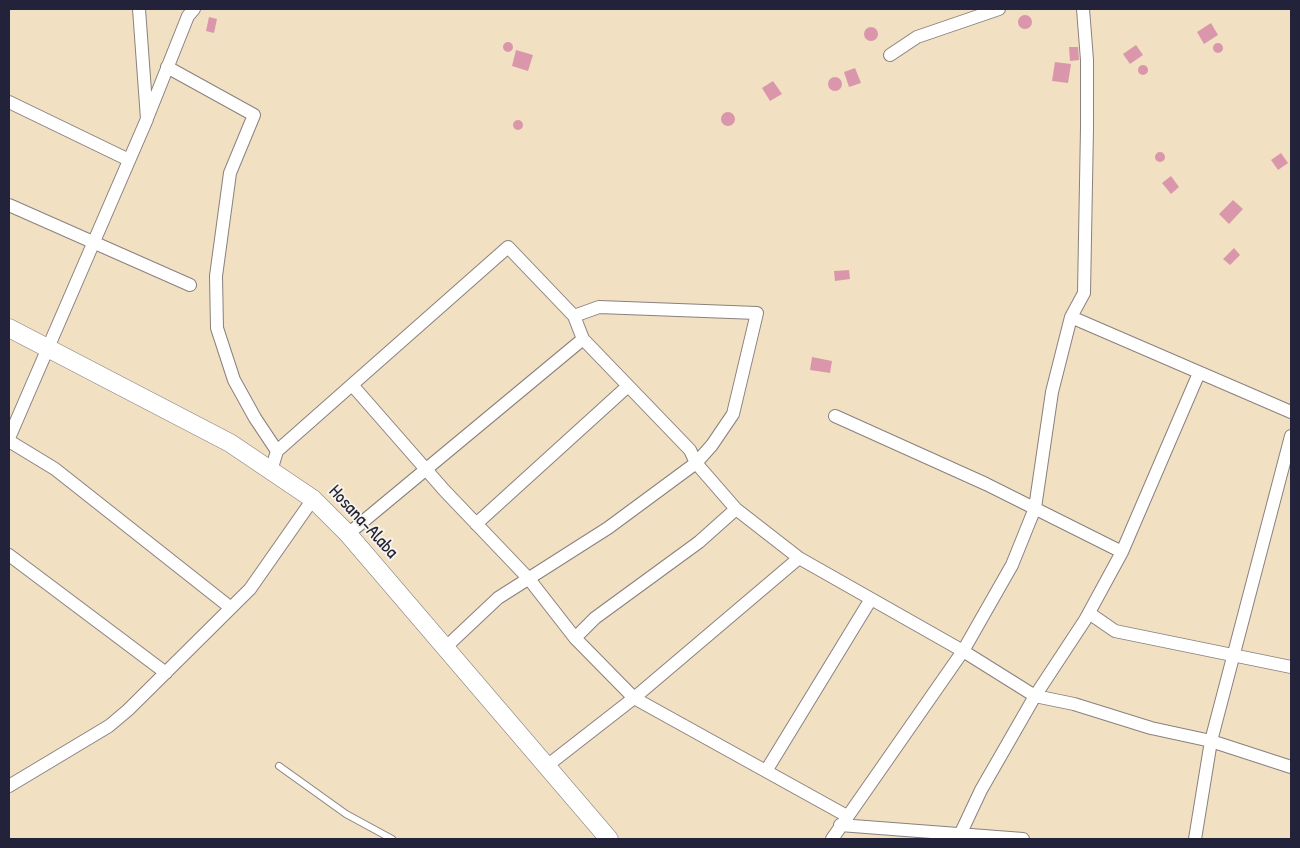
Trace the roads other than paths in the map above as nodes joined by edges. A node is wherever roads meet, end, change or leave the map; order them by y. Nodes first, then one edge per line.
1 (139, 9) edge
2 (194, 9) edge
3 (999, 9) edge
4 (1083, 9) edge
5 (890, 55) dead end
6 (167, 68) junction
7 (9, 102) edge
8 (146, 119) junction
9 (129, 160) junction
10 (9, 205) edge
11 (94, 244) junction
12 (190, 285) dead end
13 (574, 316) junction
14 (1071, 317) junction
15 (9, 328) edge
16 (583, 338) junction
17 (46, 348) junction
18 (1199, 373) junction
19 (353, 386) junction
20 (628, 386) junction
21 (1291, 412) edge
22 (835, 416) dead end
23 (1291, 436) edge
24 (9, 439) edge
25 (277, 451) junction
26 (696, 462) junction
27 (1288, 466) edge
28 (426, 469) junction
29 (271, 471) junction
30 (313, 499) junction
31 (736, 508) junction
32 (1035, 508) junction
33 (476, 524) junction
34 (348, 534) junction
35 (1122, 552) junction
36 (9, 555) edge
37 (799, 558) junction
38 (529, 579) junction
39 (871, 599) junction
40 (231, 608) junction
41 (1089, 613) junction
42 (574, 638) junction
43 (446, 647) junction
44 (963, 652) junction
45 (1234, 654) junction
46 (1291, 667) edge
47 (166, 673) junction
48 (1035, 696) junction
49 (634, 698) junction
50 (1211, 741) junction
51 (548, 765) junction
52 (279, 766) dead end
53 (1291, 767) edge
54 (766, 771) junction
55 (9, 786) edge
56 (844, 821) junction
57 (959, 836) edge
58 (392, 839) edge
59 (609, 839) edge
60 (832, 839) edge
61 (1023, 839) edge
62 (1195, 839) edge

1 - 8 street
2 - 6 street
3 - 5 street
4 - 14 street
6 - 8 street
6 - 25 street
7 - 9 street
8 - 9 street
9 - 11 street
10 - 11 street
11 - 12 street
11 - 17 street
13 - 16 street
13 - 19 street
13 - 26 street
14 - 18 street
14 - 32 street
15 - 17 main road, Hosana-Alaba
16 - 20 street
16 - 28 street
17 - 24 street
17 - 29 main road, Hosana-Alaba
18 - 21 street
18 - 35 street
19 - 25 street
19 - 28 street
20 - 26 street
20 - 33 street
22 - 32 street
23 - 27 street
24 - 40 street
25 - 29 street
26 - 31 street
26 - 38 street
27 - 45 street
28 - 33 street
28 - 34 street
29 - 30 main road, Hosana-Alaba
30 - 34 main road, Hosana-Alaba
30 - 40 street
31 - 37 street
31 - 42 street
32 - 35 street
32 - 44 street
33 - 38 street
34 - 43 main road, Hosana-Alaba
35 - 41 street
36 - 47 street
37 - 39 street
37 - 49 street
38 - 42 street
38 - 43 street
39 - 44 street
39 - 54 street
40 - 47 street
41 - 45 street
41 - 48 street
42 - 49 street
43 - 51 main road, Hosana-Alaba
44 - 48 street
44 - 56 street
45 - 46 street
45 - 50 street
47 - 55 street
48 - 50 street
48 - 57 street
49 - 51 street
49 - 54 street
50 - 53 street
50 - 62 street
51 - 59 main road, Hosana-Alaba
52 - 58 lane
54 - 56 street
56 - 57 street
56 - 60 street
57 - 61 street

